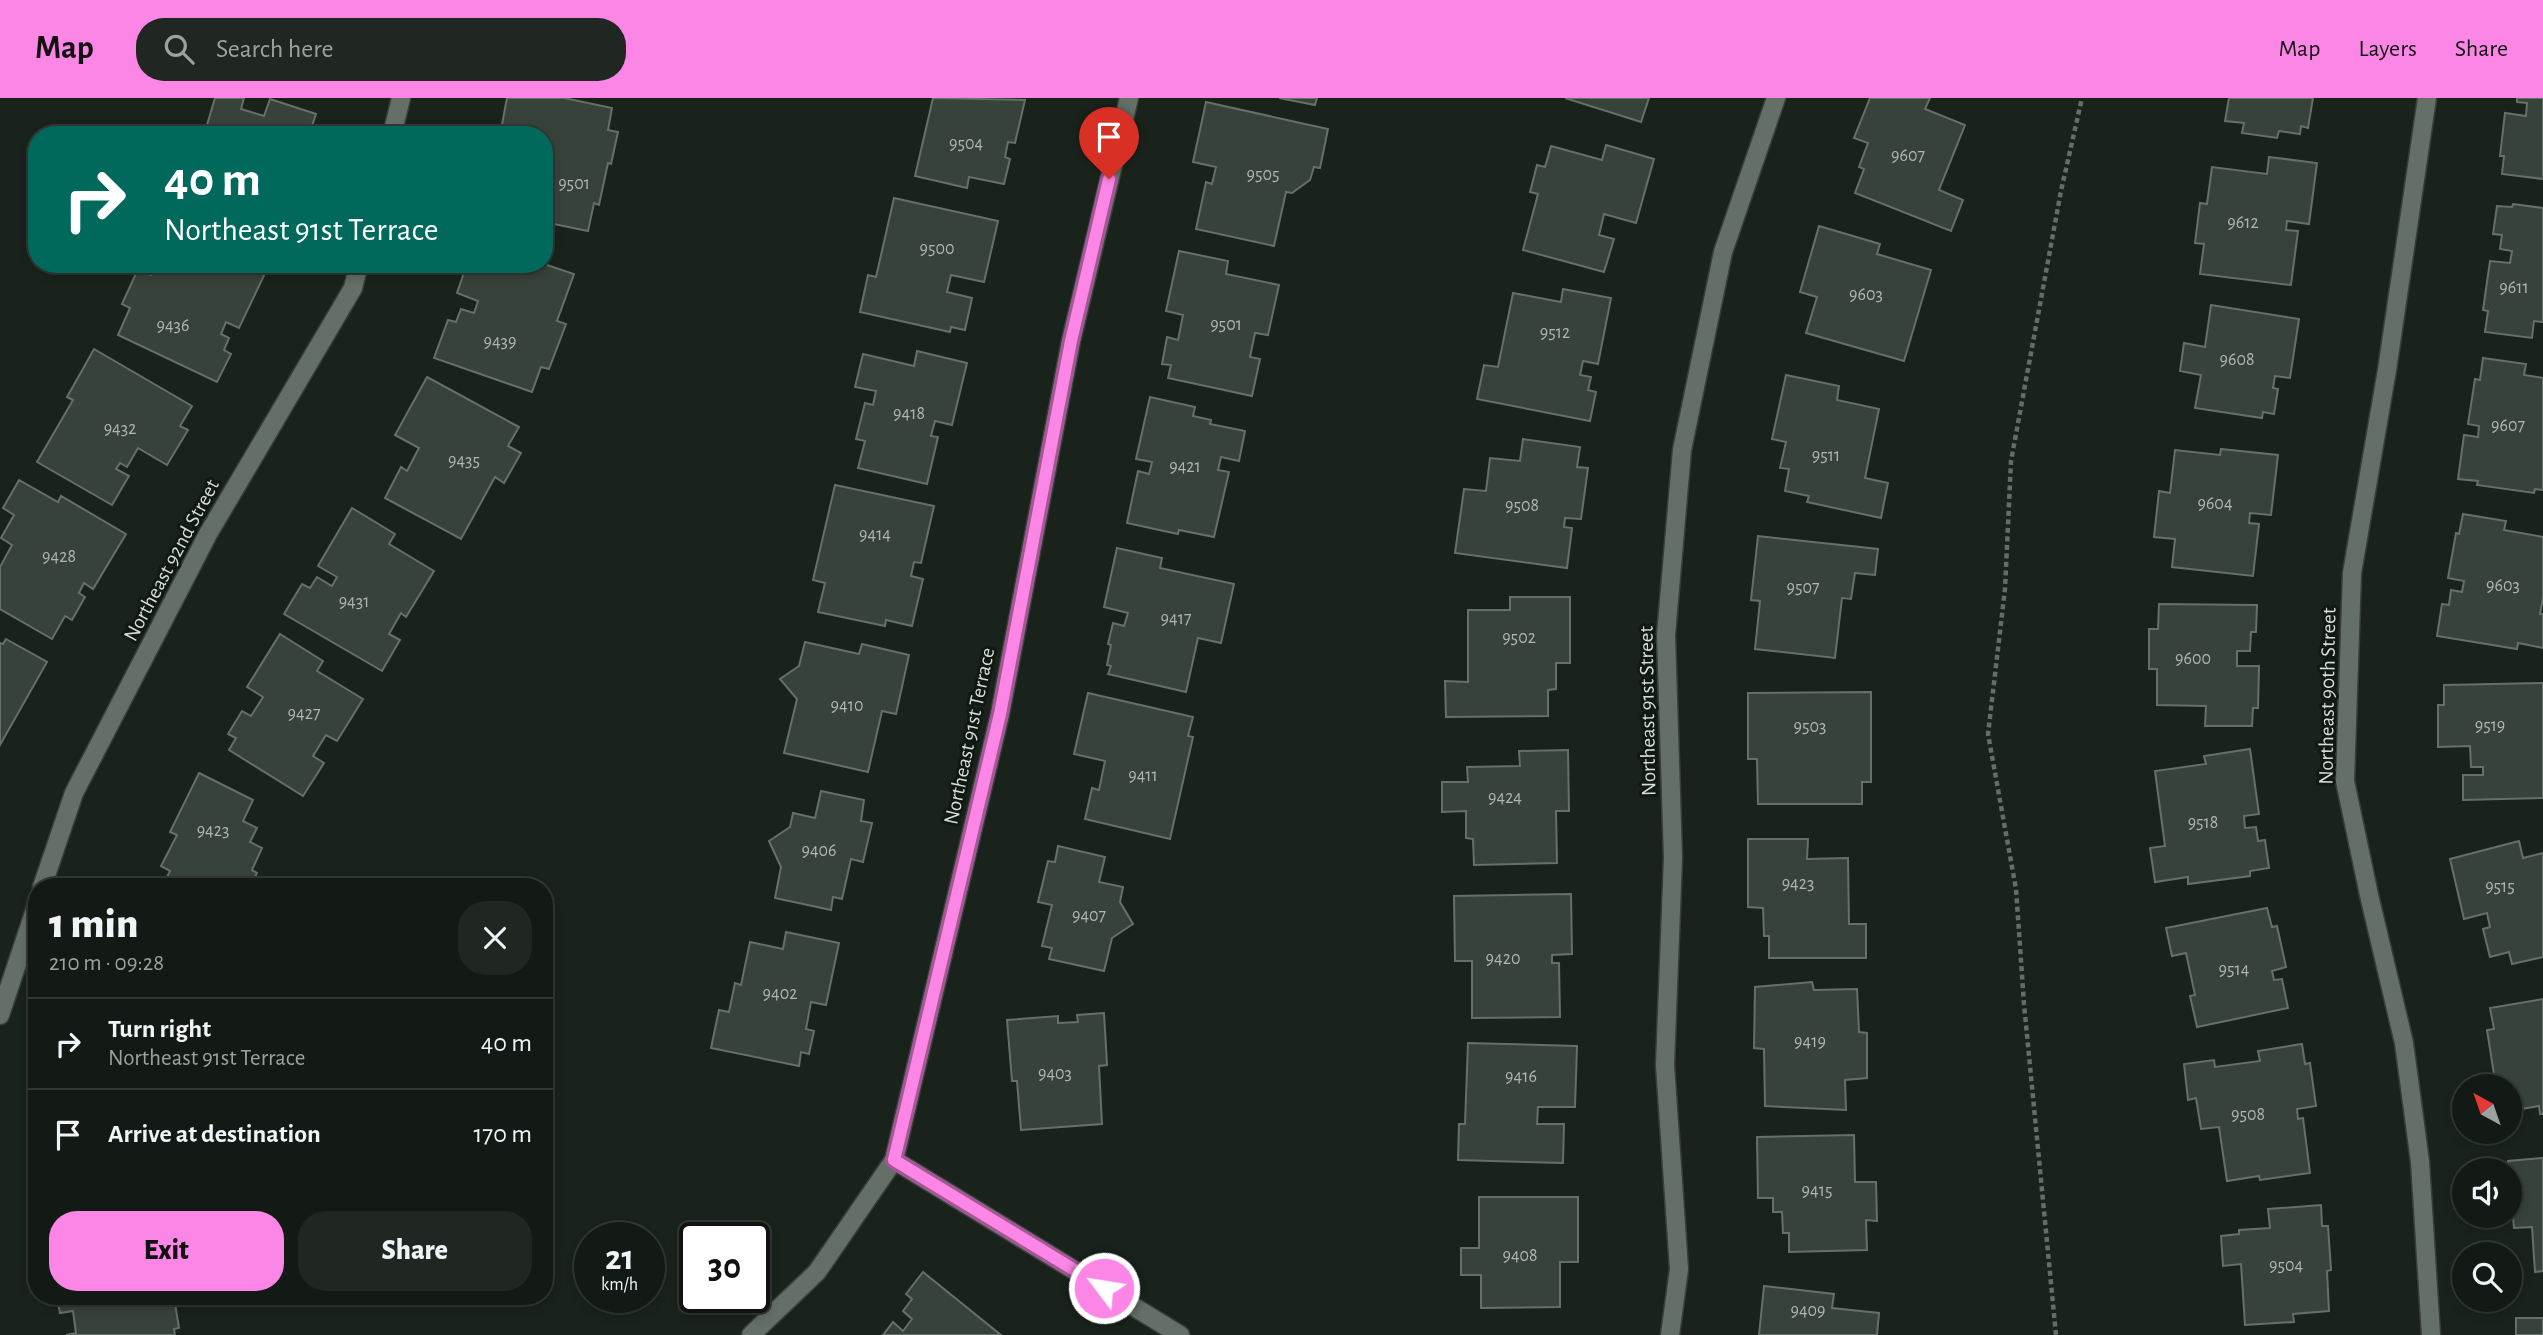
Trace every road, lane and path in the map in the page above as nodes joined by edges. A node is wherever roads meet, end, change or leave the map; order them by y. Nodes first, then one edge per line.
1 (401, 98) edge
2 (1129, 98) edge
3 (1776, 98) edge
4 (2082, 98) edge
5 (2427, 98) edge
6 (393, 126) edge
7 (357, 273) edge
8 (45, 878) edge
9 (28, 931) edge
10 (0, 1015) edge
11 (894, 1160) junction
12 (751, 1335) edge
13 (1180, 1335) edge
14 (1670, 1335) edge
15 (2056, 1335) edge
16 (2431, 1335) edge

1 - 6 street
2 - 11 street, Northeast 91st Terrace
3 - 14 street, Northeast 91st Street
4 - 15 path
5 - 16 street, Northeast 90th Street
7 - 8 street, Northeast 92nd Street
9 - 10 street
11 - 12 street, Northeast 91st Terrace
11 - 13 street

